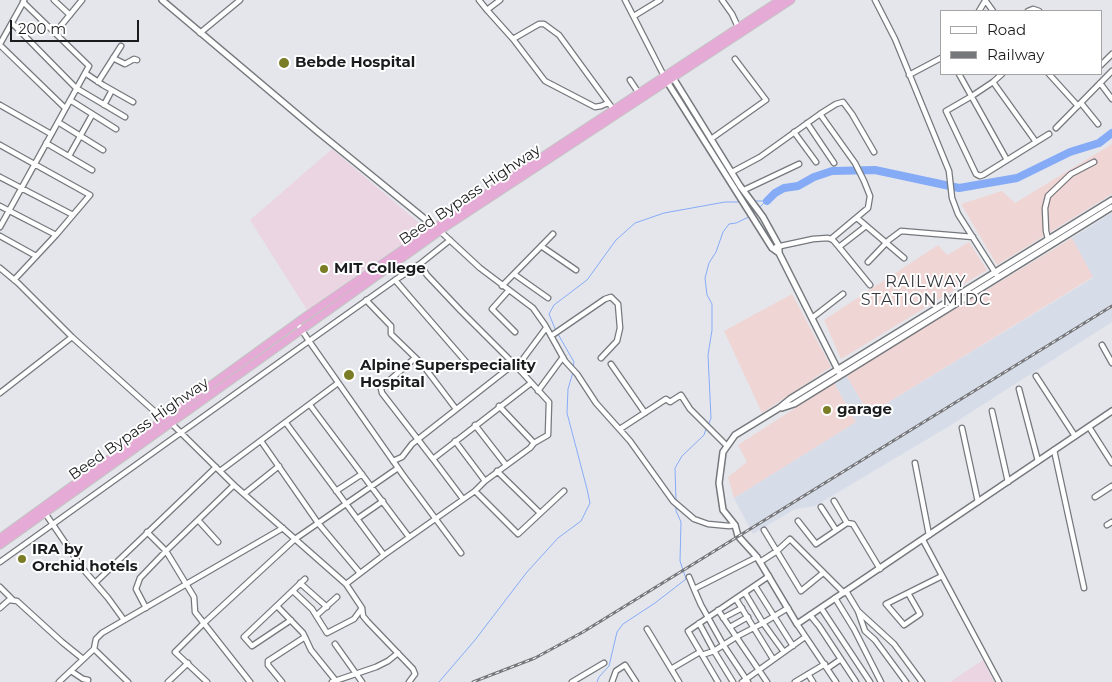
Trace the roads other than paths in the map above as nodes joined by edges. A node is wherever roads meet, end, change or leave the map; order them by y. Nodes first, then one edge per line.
1 (54, 0) edge
2 (82, 0) edge
3 (162, 0) edge
4 (240, 0) edge
5 (479, 0) edge
6 (500, 0) edge
7 (625, 0) edge
8 (660, 0) edge
9 (722, 0) edge
10 (780, 0) edge
11 (791, 0) edge
12 (875, 0) edge
13 (24, 1) edge
14 (487, 10) junction
15 (70, 15) junction
16 (634, 16) junction
17 (12, 23) junction
18 (738, 28) junction
19 (55, 33) junction
20 (200, 33) junction
21 (513, 39) junction
22 (0, 44) edge
23 (121, 46) dead end
24 (1112, 54) edge
25 (113, 58) junction
26 (735, 59) dead end
27 (940, 59) edge
28 (137, 60) dead end
29 (1102, 64) edge
30 (1112, 71) edge
31 (85, 73) junction
32 (667, 75) junction
33 (909, 75) junction
34 (960, 75) edge
35 (1001, 75) edge
36 (1050, 75) edge
37 (630, 80) dead end
38 (98, 82) junction
39 (993, 82) junction
40 (1100, 84) junction
41 (76, 88) junction
42 (112, 90) junction
43 (638, 92) junction
44 (972, 96) junction
45 (1112, 99) edge
46 (70, 100) junction
47 (133, 102) dead end
48 (608, 103) junction
49 (1079, 104) junction
50 (0, 105) edge
51 (104, 105) junction
52 (66, 108) junction
53 (612, 109) junction
54 (92, 114) junction
55 (820, 114) junction
56 (125, 116) dead end
57 (58, 122) junction
58 (807, 123) junction
59 (1098, 124) dead end
60 (1056, 128) dead end
61 (116, 129) dead end
62 (794, 132) junction
63 (51, 134) junction
64 (1049, 134) dead end
65 (80, 135) junction
66 (711, 139) junction
67 (1036, 142) junction
68 (46, 143) junction
69 (0, 145) edge
70 (104, 150) dead end
71 (874, 152) dead end
72 (69, 156) junction
73 (1007, 160) junction
74 (816, 162) dead end
75 (1094, 162) dead end
76 (834, 163) dead end
77 (34, 164) junction
78 (800, 164) dead end
79 (92, 170) dead end
80 (732, 172) junction
81 (0, 177) edge
82 (21, 187) junction
83 (746, 193) junction
84 (1112, 200) edge
85 (0, 206) edge
86 (1112, 207) edge
87 (9, 210) junction
88 (73, 215) junction
89 (857, 218) junction
90 (866, 226) junction
91 (0, 227) edge
92 (438, 229) junction
93 (553, 234) dead end
94 (56, 235) junction
95 (0, 236) edge
96 (973, 237) junction
97 (831, 239) junction
98 (1048, 239) junction
99 (450, 240) junction
100 (886, 243) junction
101 (541, 246) junction
102 (779, 246) junction
103 (839, 246) junction
104 (772, 248) junction
105 (779, 253) junction
106 (36, 256) junction
107 (904, 258) dead end
108 (868, 262) dead end
109 (420, 264) junction
110 (0, 268) edge
111 (576, 270) dead end
112 (514, 274) junction
113 (996, 275) junction
114 (14, 280) junction
115 (395, 280) junction
116 (870, 285) dead end
117 (502, 286) junction
118 (509, 290) junction
119 (843, 294) dead end
120 (548, 298) dead end
121 (366, 300) junction
122 (812, 318) junction
123 (299, 326) junction
124 (546, 328) junction
125 (515, 332) dead end
126 (553, 335) junction
127 (72, 337) junction
128 (309, 341) junction
129 (1102, 345) dead end
130 (415, 358) junction
131 (601, 358) dead end
132 (564, 359) junction
133 (1112, 363) edge
134 (610, 364) dead end
135 (516, 366) junction
136 (473, 370) dead end
137 (839, 372) junction
138 (1036, 376) dead end
139 (338, 383) junction
140 (531, 383) junction
141 (1019, 389) dead end
142 (538, 391) junction
143 (0, 393) edge
144 (310, 405) junction
145 (500, 406) junction
146 (456, 409) junction
147 (992, 410) dead end
148 (1112, 411) edge
149 (645, 413) junction
150 (163, 419) junction
151 (171, 423) junction
152 (286, 423) junction
153 (475, 425) junction
154 (1089, 427) junction
155 (962, 428) dead end
156 (620, 429) junction
157 (181, 432) junction
158 (1075, 436) junction
159 (417, 440) junction
160 (261, 441) junction
161 (455, 442) junction
162 (534, 443) junction
163 (727, 446) junction
164 (1054, 450) junction
165 (433, 459) junction
166 (393, 461) junction
167 (1038, 461) junction
168 (915, 463) dead end
169 (1112, 463) edge
170 (506, 465) junction
171 (279, 466) junction
172 (216, 467) junction
173 (398, 468) junction
174 (220, 471) junction
175 (497, 471) junction
176 (362, 474) junction
177 (485, 481) junction
178 (1008, 482) junction
179 (234, 485) junction
180 (371, 486) junction
181 (1112, 486) edge
182 (336, 491) junction
183 (475, 491) junction
184 (564, 491) dead end
185 (244, 494) junction
186 (1095, 497) dead end
187 (463, 499) junction
188 (383, 501) junction
189 (834, 501) dead end
190 (978, 502) junction
191 (346, 503) junction
192 (821, 506) dead end
193 (45, 512) junction
194 (540, 514) junction
195 (436, 518) junction
196 (357, 519) junction
197 (198, 520) junction
198 (798, 521) dead end
199 (318, 522) junction
200 (1112, 522) edge
201 (847, 523) junction
202 (52, 524) junction
203 (735, 525) junction
204 (1106, 525) dead end
205 (283, 528) junction
206 (764, 530) dead end
207 (836, 530) junction
208 (147, 532) junction
209 (1, 535) edge
210 (929, 536) junction
211 (409, 537) junction
212 (295, 539) junction
213 (923, 540) junction
214 (218, 542) dead end
215 (0, 545) edge
216 (166, 551) junction
217 (777, 551) junction
218 (461, 554) dead end
219 (384, 555) junction
220 (758, 559) junction
221 (0, 562) edge
222 (880, 569) junction
223 (360, 573) junction
224 (823, 573) junction
225 (769, 576) junction
226 (942, 576) junction
227 (689, 578) dead end
228 (305, 579) dead end
229 (96, 582) junction
230 (300, 583) junction
231 (187, 584) junction
232 (346, 584) junction
233 (756, 586) junction
234 (0, 587) edge
235 (1084, 588) dead end
236 (694, 589) junction
237 (292, 591) junction
238 (845, 592) junction
239 (745, 593) junction
240 (908, 593) junction
241 (337, 597) dead end
242 (835, 598) junction
243 (736, 599) junction
244 (13, 600) junction
245 (277, 606) junction
246 (327, 607) junction
247 (0, 608) edge
248 (146, 608) junction
249 (362, 608) junction
250 (742, 608) junction
251 (788, 608) junction
252 (821, 608) junction
253 (718, 610) junction
254 (858, 611) junction
255 (317, 615) junction
256 (810, 615) junction
257 (774, 616) junction
258 (708, 617) junction
259 (748, 617) junction
260 (723, 618) junction
261 (124, 620) junction
262 (291, 620) junction
263 (204, 623) junction
264 (699, 623) junction
265 (763, 624) junction
266 (797, 624) junction
267 (730, 628) junction
268 (754, 628) junction
269 (647, 629) dead end
270 (305, 636) junction
271 (736, 636) junction
272 (805, 637) junction
273 (335, 644) dead end
274 (724, 646) junction
275 (793, 646) junction
276 (94, 649) junction
277 (714, 651) junction
278 (784, 652) junction
279 (398, 653) junction
280 (701, 654) junction
281 (841, 658) junction
282 (83, 659) junction
283 (773, 659) junction
284 (188, 663) junction
285 (604, 663) dead end
286 (826, 666) junction
287 (672, 669) junction
288 (759, 670) junction
289 (71, 671) junction
290 (356, 674) junction
291 (808, 674) junction
292 (88, 680) dead end
293 (334, 681) edge
294 (574, 681) edge
295 (634, 681) edge
296 (745, 681) edge
297 (60, 682) edge
298 (128, 682) edge
299 (168, 682) edge
300 (207, 682) edge
301 (250, 682) edge
302 (282, 682) edge
303 (362, 682) edge
304 (409, 682) edge
305 (612, 682) edge
306 (680, 682) edge
307 (718, 682) edge
308 (733, 682) edge
309 (767, 682) edge
310 (795, 682) edge
311 (813, 682) edge
312 (836, 682) edge
313 (856, 682) edge
314 (870, 682) edge
315 (881, 682) edge
316 (906, 682) edge
317 (922, 682) edge
318 (999, 682) edge

1 - 15 street
2 - 15 street
3 - 20 street
4 - 20 street
5 - 14 street
6 - 14 street
7 - 16 street
8 - 16 street
9 - 18 street
10 - 18 highway, Beed Bypass Highway
11 - 32 highway, Beed Bypass Highway
12 - 33 street
13 - 17 street
13 - 19 street
14 - 21 street
15 - 19 street
16 - 32 street
17 - 22 street
17 - 41 street
18 - 32 highway, Beed Bypass Highway
19 - 31 street
20 - 92 street
21 - 48 street
21 - 48 street
22 - 52 street
23 - 25 street
24 - 29 street
25 - 28 street
25 - 38 street
26 - 66 street
27 - 33 street
30 - 40 street
31 - 38 street
31 - 41 street
32 - 43 highway, Beed Bypass Highway
32 - 66 street
32 - 92 highway, Beed Bypass Highway
32 - 104 street
33 - 96 street
34 - 44 street
35 - 39 street
36 - 49 street
37 - 43 street
38 - 42 street
39 - 44 street
39 - 67 street
40 - 45 street
40 - 49 street
41 - 46 street
41 - 51 street
42 - 47 street
42 - 51 street
43 - 53 highway, Beed Bypass Highway
44 - 73 street
44 - 73 street
46 - 52 street
46 - 54 street
48 - 53 street
49 - 59 street
49 - 60 street
50 - 63 street
51 - 56 street
52 - 57 street
53 - 92 highway, Beed Bypass Highway
54 - 61 street
54 - 65 street
55 - 58 street
55 - 71 street
55 - 89 street
57 - 63 street
57 - 65 street
58 - 62 street
58 - 76 street
62 - 74 street
62 - 80 street
63 - 68 street
64 - 67 street
65 - 70 street
65 - 72 street
66 - 80 street
67 - 73 street
68 - 72 street
68 - 77 street
69 - 77 street
72 - 79 street
75 - 98 street
77 - 82 street
77 - 88 street
78 - 83 street
80 - 83 street
81 - 82 street
82 - 87 street
82 - 88 street
83 - 102 street
84 - 98 street
85 - 87 street
86 - 113 street
87 - 91 street
87 - 94 street
88 - 94 street
89 - 90 street
89 - 97 street
90 - 100 street
90 - 103 street
92 - 99 street
92 - 123 highway, Beed Bypass Highway
93 - 101 street
94 - 106 street
95 - 106 street
96 - 100 street
96 - 113 street
97 - 102 street
97 - 103 street
98 - 113 street
99 - 109 street
99 - 117 street
100 - 107 street
100 - 108 street
101 - 111 street
101 - 112 street
102 - 104 street
102 - 105 street
103 - 116 street
104 - 105 street
105 - 122 street
106 - 114 street
109 - 115 street
109 - 135 street
110 - 114 street
112 - 117 street
112 - 120 street
113 - 137 street
114 - 127 street
115 - 121 street
115 - 136 street
117 - 118 street
118 - 124 street
118 - 125 street
119 - 122 street
121 - 128 street
121 - 130 street
122 - 137 street
123 - 128 street
123 - 150 highway, Beed Bypass Highway
123 - 151 highway, Beed Bypass Highway
124 - 126 street
124 - 135 street
126 - 131 street
126 - 132 street
127 - 143 street
127 - 150 street
128 - 139 street
128 - 157 street
129 - 133 street
130 - 146 street
130 - 159 street
132 - 142 street
132 - 156 street
134 - 149 street
135 - 140 street
135 - 146 street
137 - 163 street
138 - 158 street
139 - 144 street
139 - 166 street
140 - 142 street
140 - 145 street
141 - 167 street
142 - 162 street
144 - 152 street
144 - 176 street
145 - 153 street
145 - 162 street
146 - 159 street
147 - 178 street
148 - 154 street
149 - 156 street
149 - 163 street
150 - 209 highway, Beed Bypass Highway
151 - 157 street
151 - 193 highway, Beed Bypass Highway
152 - 160 street
152 - 182 street
153 - 161 street
153 - 170 street
154 - 158 street
154 - 169 street
155 - 190 street
156 - 203 street
157 - 172 street
157 - 202 street
158 - 164 street
159 - 165 street
159 - 166 street
160 - 171 street
160 - 174 street
161 - 165 street
161 - 177 street
162 - 170 street
163 - 203 street
164 - 167 street
164 - 235 street
165 - 187 street
166 - 173 street
167 - 178 street
168 - 210 street
170 - 175 street
171 - 185 street
171 - 199 street
172 - 174 street
172 - 208 street
173 - 180 street
173 - 195 street
174 - 179 street
175 - 177 street
175 - 194 street
176 - 180 street
176 - 182 street
177 - 183 street
178 - 190 street
179 - 185 street
179 - 197 street
180 - 188 street
180 - 191 street
181 - 186 street
182 - 191 street
183 - 187 street
183 - 194 street
184 - 194 street
185 - 205 street
187 - 195 street
188 - 196 street
188 - 211 street
189 - 201 street
190 - 210 street
191 - 196 street
191 - 199 street
192 - 207 street
193 - 202 street
193 - 215 highway, Beed Bypass Highway
195 - 211 street
195 - 218 street
196 - 219 street
197 - 214 street
197 - 216 street
198 - 207 street
199 - 212 street
199 - 223 street
200 - 204 street
201 - 207 street
201 - 222 street
202 - 221 street
202 - 229 street
203 - 220 street
205 - 212 street
205 - 231 street
206 - 217 street
208 - 216 street
208 - 229 street
210 - 213 street
211 - 219 street
212 - 232 street
212 - 263 street
213 - 222 street
213 - 226 street
216 - 231 street
216 - 248 street
217 - 220 street
217 - 224 street
217 - 224 street
219 - 223 street
220 - 225 street
220 - 236 street
222 - 238 street
223 - 232 street
224 - 238 street
225 - 233 street
225 - 251 street
226 - 240 street
226 - 318 street
227 - 236 street
228 - 230 street
229 - 261 street
230 - 237 street
230 - 246 street
231 - 248 street
231 - 263 street
232 - 249 street
233 - 239 street
233 - 257 street
234 - 244 street
236 - 258 street
237 - 245 street
237 - 255 street
238 - 242 street
238 - 254 street
239 - 243 street
239 - 265 street
240 - 240 street
241 - 246 street
242 - 252 street
242 - 315 street
243 - 250 street
243 - 253 street
244 - 247 street
244 - 282 street
245 - 262 street
245 - 262 street
246 - 255 street
248 - 261 street
249 - 255 street
249 - 279 street
250 - 259 street
250 - 260 street
251 - 257 street
251 - 266 street
252 - 256 street
252 - 314 street
253 - 258 street
253 - 260 street
254 - 316 street
254 - 317 street
256 - 266 street
256 - 281 street
257 - 265 street
257 - 275 street
258 - 264 street
258 - 274 street
259 - 267 street
259 - 268 street
260 - 267 street
261 - 276 street
262 - 270 street
263 - 284 street
263 - 301 street
264 - 277 street
264 - 280 street
265 - 268 street
265 - 278 street
266 - 272 street
267 - 271 street
268 - 271 street
268 - 283 street
269 - 287 street
270 - 293 street
270 - 302 street
271 - 274 street
271 - 288 street
272 - 275 street
272 - 286 street
273 - 290 street
274 - 277 street
274 - 296 street
275 - 278 street
276 - 282 street
276 - 298 street
277 - 280 street
277 - 308 street
278 - 283 street
279 - 290 street
279 - 304 street
280 - 287 street
280 - 307 street
281 - 286 street
281 - 313 street
282 - 289 street
283 - 288 street
284 - 299 street
284 - 300 street
285 - 294 street
286 - 291 street
286 - 312 street
287 - 306 street
288 - 296 street
288 - 309 street
289 - 292 street
289 - 297 street
290 - 293 street
290 - 303 street
291 - 310 street
291 - 311 street
295 - 305 street

